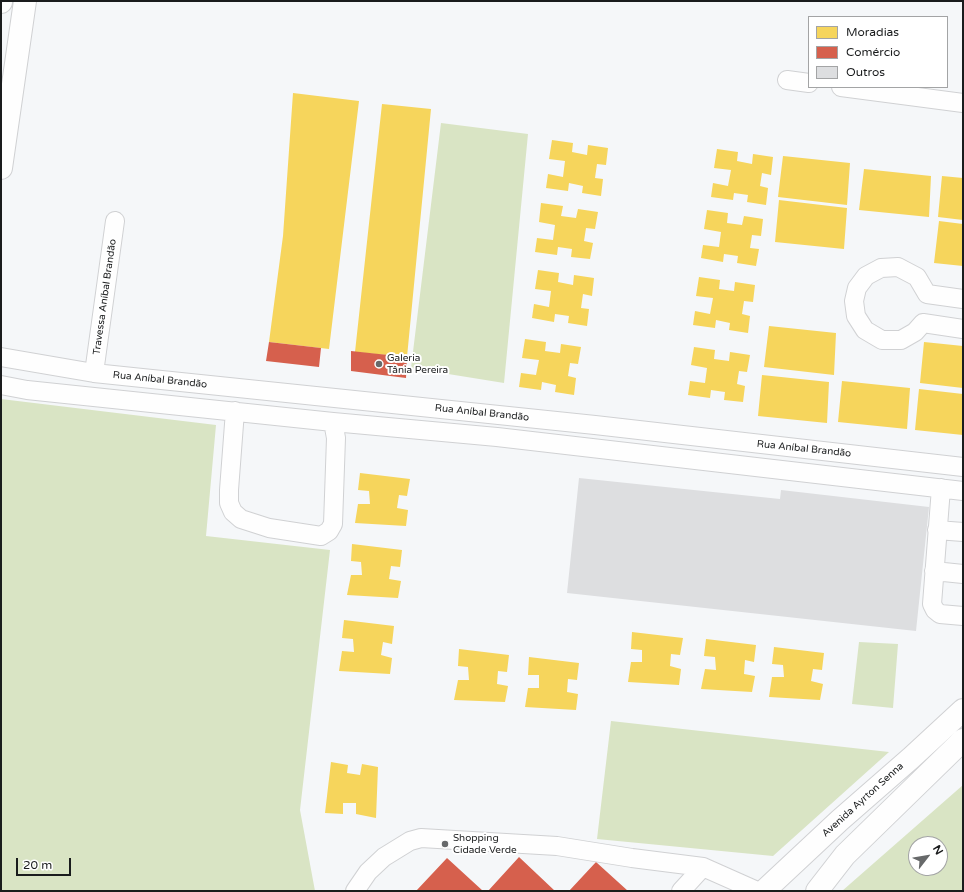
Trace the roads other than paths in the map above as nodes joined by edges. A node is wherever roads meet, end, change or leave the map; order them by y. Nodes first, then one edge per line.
1 (25, 1) edge
2 (786, 80) dead end
3 (808, 83) edge
4 (849, 88) edge
5 (963, 103) edge
6 (1, 168) edge
7 (115, 221) dead end
8 (963, 299) edge
9 (963, 328) edge
10 (1, 357) edge
11 (94, 373) junction
12 (1, 385) edge
13 (235, 411) junction
14 (333, 422) junction
15 (631, 429) junction
16 (628, 453) junction
17 (963, 467) edge
18 (941, 488) junction
19 (963, 491) edge
20 (937, 530) junction
21 (963, 532) edge
22 (934, 571) junction
23 (963, 574) edge
24 (963, 616) edge
25 (963, 710) edge
26 (963, 740) edge
27 (703, 867) junction
28 (355, 891) edge
29 (681, 891) edge
30 (757, 891) edge
31 (764, 891) edge
32 (817, 891) edge

1 - 6 main road
2 - 3 street
4 - 5 street
7 - 11 street, Travessa Aníbal Brandão
8 - 9 street
10 - 11 street, Rua Aníbal Brandão
11 - 15 street, Rua Aníbal Brandão
12 - 13 street
13 - 14 street
13 - 14 street
14 - 16 street
15 - 16 street
15 - 17 street, Rua Aníbal Brandão
16 - 18 street
18 - 19 street
18 - 20 street
20 - 21 street
20 - 22 street
22 - 23 street
22 - 24 street
25 - 31 main road, Avenida Ayrton Senna
26 - 32 main road
27 - 28 street
27 - 29 street
27 - 30 street

